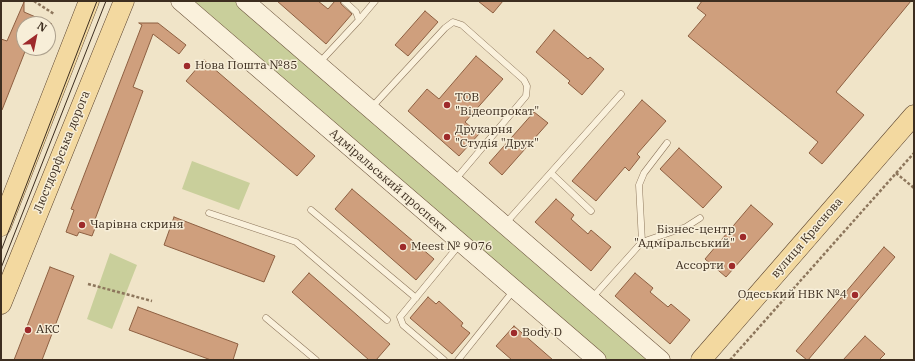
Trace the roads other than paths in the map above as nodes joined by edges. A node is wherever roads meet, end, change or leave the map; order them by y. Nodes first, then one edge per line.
1 (89, 1) edge
2 (124, 1) edge
3 (180, 1) edge
4 (245, 1) edge
5 (344, 1) edge
6 (375, 1) edge
7 (359, 20) junction
8 (318, 64) junction
9 (621, 94) dead end
10 (371, 109) junction
11 (914, 115) edge
12 (667, 143) dead end
13 (551, 173) junction
14 (454, 181) junction
15 (311, 210) dead end
16 (591, 211) dead end
17 (209, 213) dead end
18 (700, 218) dead end
19 (504, 225) junction
20 (1, 226) edge
21 (642, 242) junction
22 (461, 243) junction
23 (515, 289) junction
24 (416, 298) junction
25 (591, 299) junction
26 (1, 304) edge
27 (266, 318) dead end
28 (387, 320) dead end
29 (316, 360) edge
30 (444, 360) edge
31 (458, 360) edge
32 (597, 360) edge
33 (661, 360) edge
34 (701, 360) edge

1 - 20 main road
2 - 26 main road, Люстдорфська дорога
3 - 22 main road, Адміральський проспект
4 - 8 main road
5 - 7 lane
6 - 7 lane
7 - 8 lane
8 - 10 main road
9 - 13 lane
10 - 14 main road
10 - 14 lane
11 - 34 main road, вулиця Краснова
12 - 21 lane
13 - 16 lane
13 - 19 lane
14 - 19 main road
15 - 24 lane
17 - 28 lane
18 - 21 lane
19 - 25 main road
21 - 25 lane
22 - 23 main road, Адміральський проспект
22 - 24 lane
23 - 31 lane
23 - 32 main road, Адміральський проспект
24 - 30 lane
25 - 33 main road
27 - 29 lane

